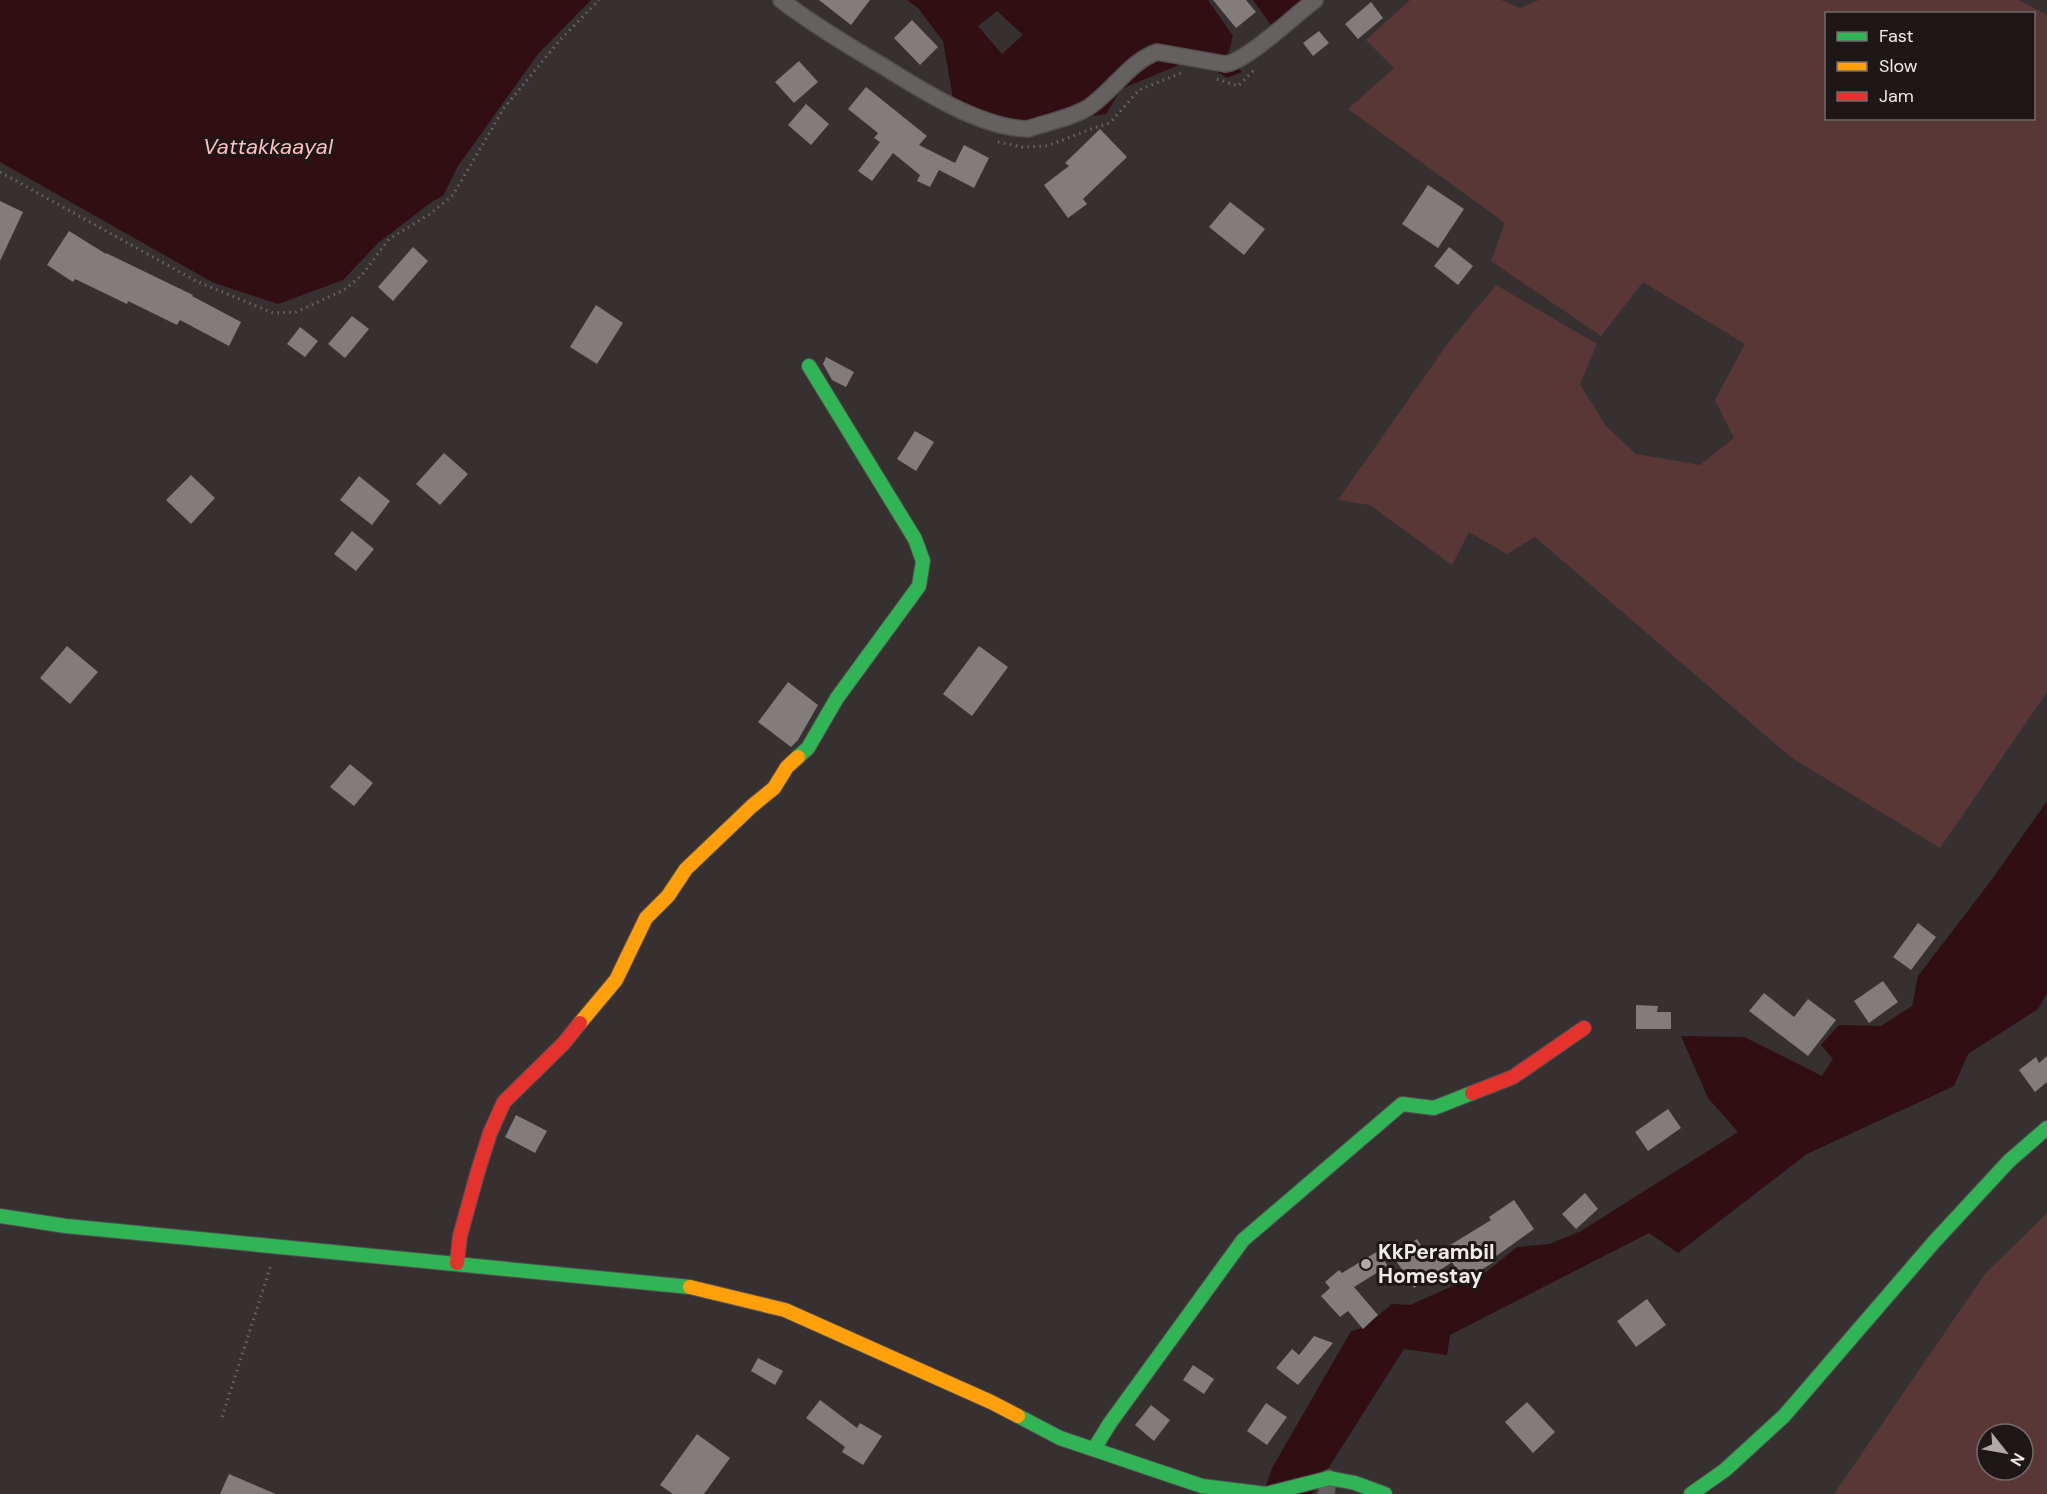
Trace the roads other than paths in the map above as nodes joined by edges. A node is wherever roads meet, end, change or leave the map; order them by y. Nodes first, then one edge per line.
1 (780, 0) edge
2 (1315, 0) edge
3 (809, 366) dead end
4 (1584, 1028) dead end
5 (2047, 1128) edge
6 (0, 1216) edge
7 (458, 1263) junction
8 (1094, 1449) junction
9 (1329, 1478) junction
10 (1266, 1494) edge
11 (1326, 1494) edge
12 (1385, 1494) edge
13 (1691, 1494) edge

1 - 2 street
3 - 7 main road
4 - 8 main road
5 - 13 main road
6 - 7 main road
7 - 8 main road
8 - 10 main road
9 - 10 main road
9 - 11 street
9 - 12 main road

